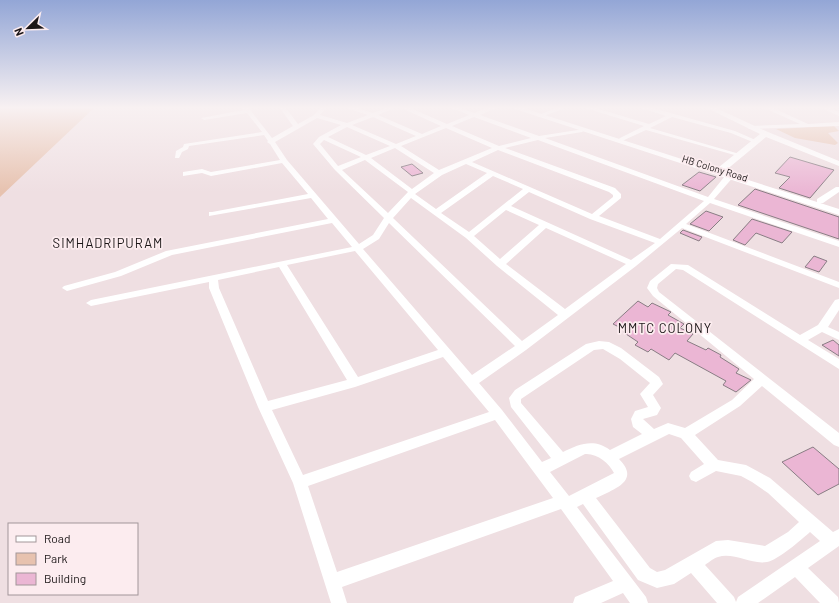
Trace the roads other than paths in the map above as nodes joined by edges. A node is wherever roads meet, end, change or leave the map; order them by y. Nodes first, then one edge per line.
1 (252, 135) edge
2 (267, 135) edge
3 (281, 135) edge
4 (328, 135) edge
5 (371, 135) edge
6 (469, 135) edge
7 (528, 135) edge
8 (552, 135) edge
9 (599, 135) edge
10 (609, 135) edge
11 (630, 135) edge
12 (674, 135) edge
13 (741, 135) edge
14 (765, 135) edge
15 (769, 135) edge
16 (422, 136) edge
17 (324, 137) junction
18 (536, 138) junction
19 (622, 139) junction
20 (270, 142) junction
21 (757, 142) junction
22 (396, 146) junction
23 (498, 148) junction
24 (740, 155) junction
25 (177, 157) dead end
26 (365, 157) junction
27 (284, 161) junction
28 (465, 161) junction
29 (839, 164) edge
30 (337, 169) junction
31 (439, 172) junction
32 (492, 173) junction
33 (728, 173) junction
34 (186, 174) dead end
35 (529, 188) junction
36 (839, 189) edge
37 (411, 193) junction
38 (312, 195) junction
39 (709, 200) junction
40 (820, 201) junction
41 (506, 207) junction
42 (839, 207) edge
43 (437, 212) junction
44 (839, 212) edge
45 (212, 214) dead end
46 (593, 217) junction
47 (388, 218) junction
48 (334, 220) junction
49 (545, 224) junction
50 (681, 225) junction
51 (468, 236) junction
52 (661, 242) junction
53 (839, 244) edge
54 (359, 248) junction
55 (282, 264) junction
56 (500, 264) junction
57 (633, 264) junction
58 (213, 278) junction
59 (839, 285) edge
60 (67, 288) dead end
61 (839, 302) edge
62 (91, 303) dead end
63 (564, 314) junction
64 (822, 328) junction
65 (839, 336) edge
66 (801, 340) junction
67 (522, 347) junction
68 (445, 352) junction
69 (839, 365) edge
70 (762, 379) junction
71 (355, 382) junction
72 (471, 382) junction
73 (264, 408) junction
74 (498, 414) junction
75 (686, 434) junction
76 (653, 436) junction
77 (839, 441) edge
78 (609, 457) junction
79 (561, 460) junction
80 (714, 465) junction
81 (540, 470) junction
82 (696, 476) dead end
83 (300, 483) junction
84 (586, 496) junction
85 (565, 503) junction
86 (810, 522) junction
87 (835, 540) edge
88 (693, 563) junction
89 (796, 567) junction
90 (334, 582) junction
91 (625, 584) junction
92 (339, 603) edge
93 (581, 603) edge
94 (640, 603) edge
95 (728, 603) edge
96 (744, 603) edge
97 (832, 603) edge

1 - 25 street
2 - 20 street
3 - 20 street
4 - 17 street
5 - 22 street
6 - 23 street
7 - 18 street
8 - 18 street
9 - 33 street
10 - 19 street, HB Colony Road
11 - 19 street
12 - 24 street
13 - 21 street
14 - 21 street
15 - 29 street
16 - 22 street
17 - 26 street
17 - 30 street
18 - 23 street
18 - 39 street
19 - 33 street, HB Colony Road
20 - 27 street
21 - 24 street
22 - 26 street
22 - 31 street
23 - 28 street
23 - 46 street
24 - 33 street
26 - 30 street
26 - 37 street
27 - 34 street
27 - 38 street
28 - 31 street
28 - 32 street
30 - 47 street
31 - 37 street
32 - 35 street
32 - 43 street
33 - 39 street
33 - 40 street, HB Colony Road
33 - 44 street
35 - 41 street
35 - 46 street
36 - 40 street
37 - 43 street
37 - 47 street
38 - 45 street
38 - 48 street
39 - 50 street
39 - 53 street
40 - 42 street, HB Colony Road
41 - 49 street
41 - 51 street
43 - 51 street
46 - 52 street
47 - 54 street
47 - 67 street
48 - 54 street
48 - 60 street
49 - 56 street
49 - 57 street
50 - 52 street
50 - 59 street
51 - 56 street
52 - 57 street
54 - 55 street
54 - 68 street
55 - 58 street
55 - 71 street
56 - 63 street
57 - 63 street
58 - 62 street
58 - 73 street
61 - 64 street
63 - 67 street
64 - 65 street
64 - 66 street
66 - 69 street
66 - 70 street
67 - 72 street
68 - 71 street
68 - 72 street
70 - 75 street
70 - 77 street
71 - 73 street
72 - 74 street
73 - 83 street
74 - 81 street
74 - 83 street
75 - 76 street
75 - 80 street
76 - 78 street
76 - 79 street
78 - 79 street
78 - 84 street
79 - 81 street
80 - 82 street
80 - 86 street
81 - 85 street
83 - 90 street
84 - 85 street
84 - 88 street
85 - 90 street
85 - 91 street
86 - 87 street
86 - 88 street
87 - 89 street
88 - 95 street
89 - 96 street
89 - 97 street
90 - 92 street
91 - 93 street
91 - 94 street

